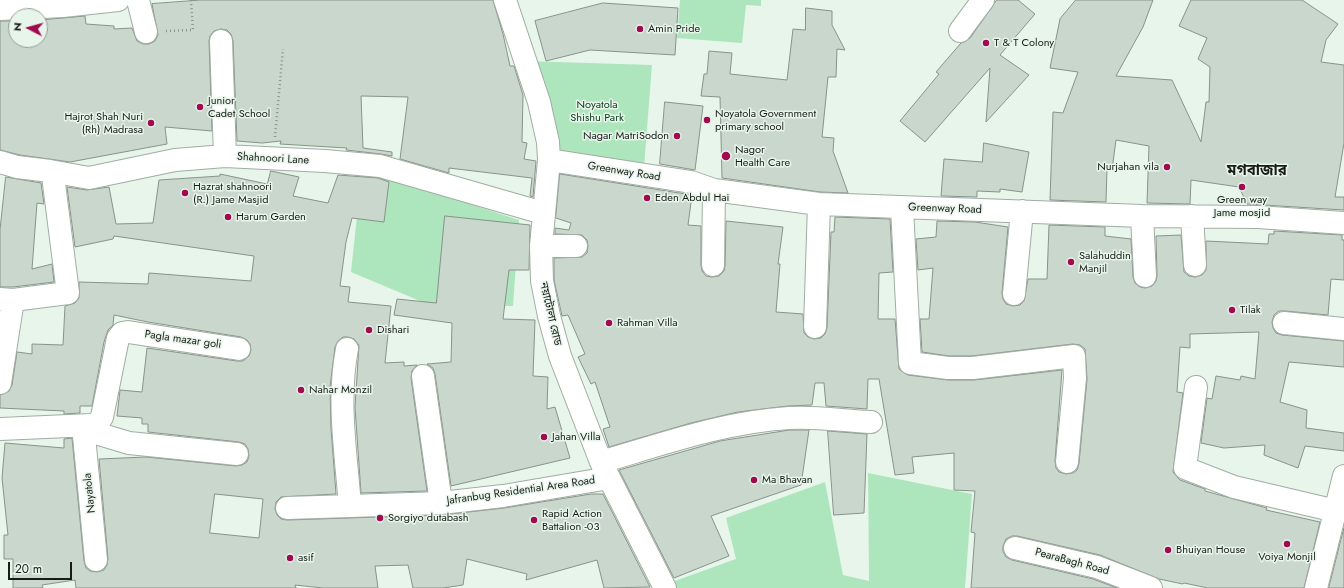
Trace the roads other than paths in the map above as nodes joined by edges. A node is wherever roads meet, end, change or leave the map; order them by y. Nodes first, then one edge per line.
1 (118, 0) edge
2 (138, 0) edge
3 (983, 0) edge
4 (511, 2) edge
5 (27, 4) edge
6 (0, 9) edge
7 (960, 31) dead end
8 (146, 32) road end
9 (220, 41) dead end
10 (225, 156) junction
11 (549, 160) junction
12 (0, 162) edge
13 (50, 171) junction
14 (714, 190) junction
15 (819, 204) junction
16 (902, 208) junction
17 (1022, 211) junction
18 (543, 213) junction
19 (1142, 216) junction
20 (1192, 216) junction
21 (1344, 223) edge
22 (541, 246) junction
23 (576, 246) dead end
24 (1195, 264) dead end
25 (713, 265) dead end
26 (1144, 276) dead end
27 (1014, 294) dead end
28 (6, 300) edge
29 (1284, 322) dead end
30 (815, 327) dead end
31 (1344, 329) edge
32 (239, 349) dead end
33 (347, 349) dead end
34 (423, 376) dead end
35 (0, 383) edge
36 (1196, 387) dead end
37 (871, 422) dead end
38 (87, 425) junction
39 (0, 429) edge
40 (238, 454) dead end
41 (1067, 462) dead end
42 (605, 470) junction
43 (1344, 476) edge
44 (441, 503) junction
45 (350, 506) junction
46 (287, 508) dead end
47 (1336, 511) junction
48 (1015, 548) dead end
49 (96, 560) dead end
50 (665, 588) edge
51 (1151, 588) edge
52 (1316, 588) edge

1 - 5 street
2 - 8 street
3 - 7 street
4 - 11 street, নয়াটোলা রোড
5 - 6 street
9 - 10 street
10 - 13 street, Shahnoori Lane
10 - 18 street, Shahnoori Lane
11 - 14 street, Greenway Road
11 - 18 street, নয়াটোলা রোড
12 - 13 street, Shahnoori Lane
13 - 28 street
14 - 15 street, Greenway Road
14 - 25 street
15 - 16 street, Greenway Road
15 - 30 street
16 - 17 street, Greenway Road
16 - 41 street
17 - 19 street, Greenway Road
17 - 27 street
18 - 22 street, নয়াটোলা রোড
19 - 20 street, Greenway Road
19 - 26 street
20 - 21 street, Greenway Road
20 - 24 street
22 - 23 street
22 - 42 street, নয়াটোলা রোড
28 - 35 street
29 - 31 street
32 - 38 street, Pagla mazar goli
33 - 45 street
34 - 44 street
36 - 47 street
37 - 42 street, Jafranbug Residential Area Road
38 - 39 street
38 - 40 street
38 - 49 street, Nayatola
42 - 44 street, Jafranbug Residential Area Road
42 - 50 street, নয়াটোলা রোড
43 - 47 street
44 - 45 street, Jafranbug Residential Area Road
45 - 46 street, Jafranbug Residential Area Road
47 - 52 street
48 - 51 street, PearaBagh Road

